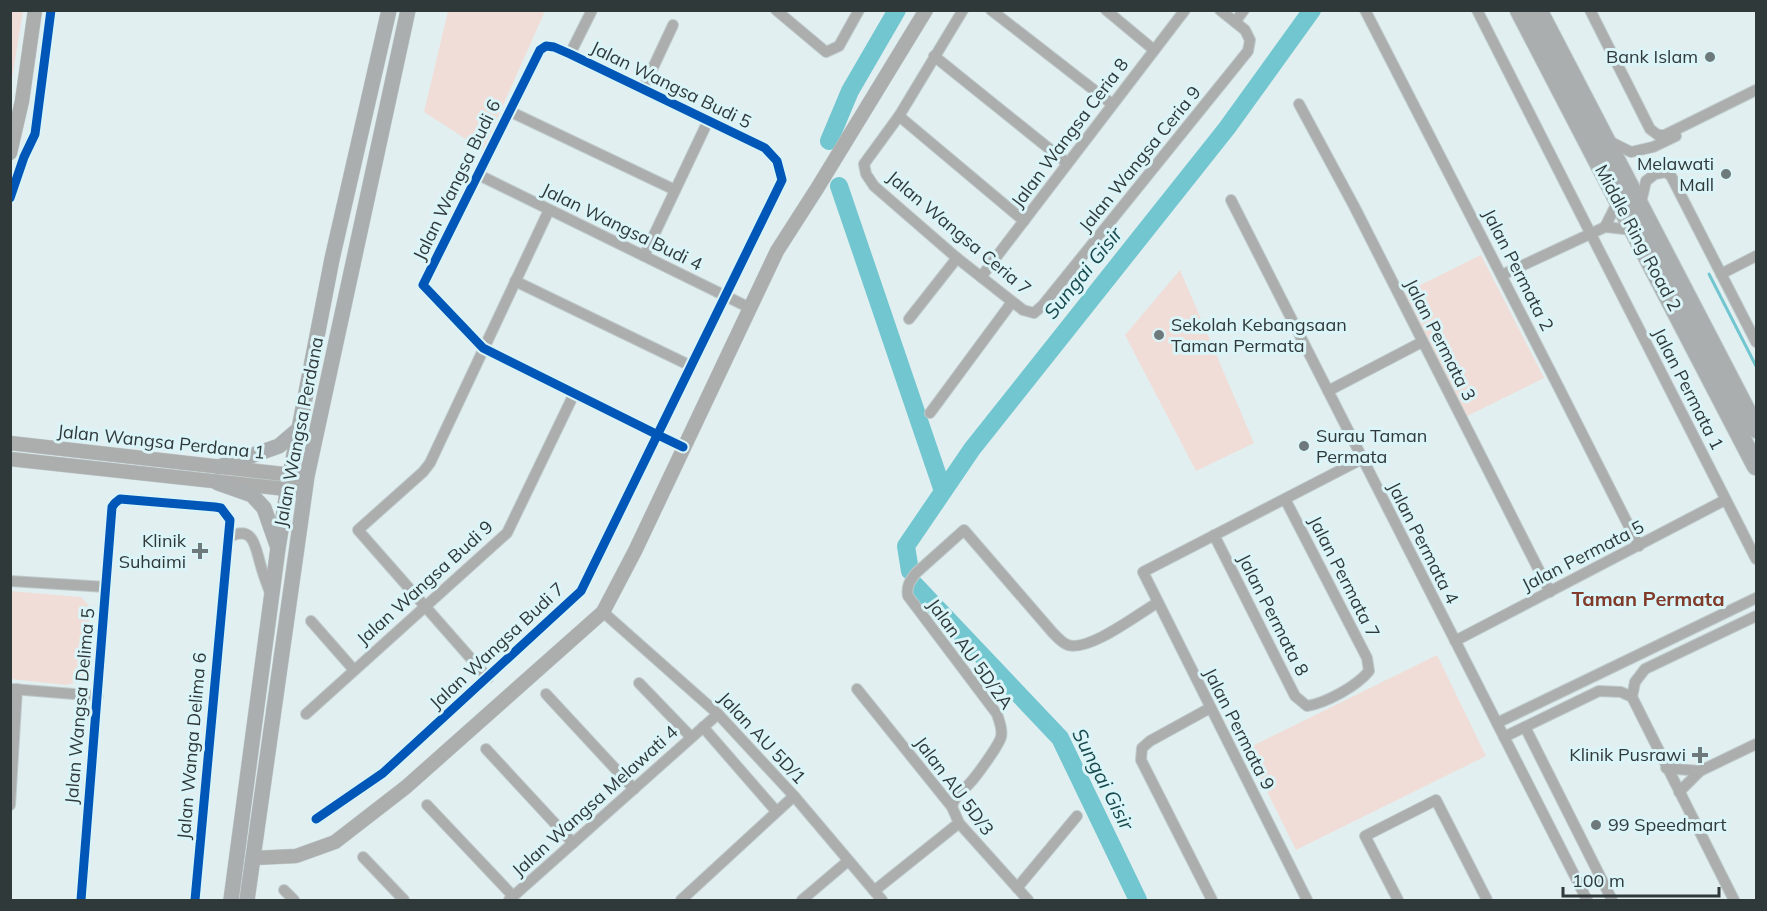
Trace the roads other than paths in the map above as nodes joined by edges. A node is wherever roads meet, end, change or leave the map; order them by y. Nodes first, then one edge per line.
1 (35, 10) edge
2 (389, 10) edge
3 (408, 10) edge
4 (592, 10) edge
5 (776, 10) edge
6 (859, 10) edge
7 (926, 10) edge
8 (963, 10) edge
9 (991, 10) edge
10 (1106, 10) edge
11 (1185, 10) edge
12 (1220, 10) edge
13 (1244, 10) edge
14 (1365, 10) edge
15 (1477, 10) edge
16 (1519, 10) edge
17 (1538, 10) edge
18 (1590, 10) edge
19 (1235, 22) junction
20 (673, 25) dead end
21 (546, 46) joint
22 (1154, 50) junction
23 (570, 54) junction
24 (934, 56) junction
25 (643, 89) junction
26 (1756, 90) edge
27 (1112, 104) junction
28 (1299, 104) dead end
29 (1719, 109) junction
30 (509, 111) junction
31 (898, 116) junction
32 (708, 121) junction
33 (1654, 132) junction
34 (1604, 138) junction
35 (1642, 150) junction
36 (10, 153) edge
37 (777, 161) joint
38 (1067, 163) junction
39 (479, 175) junction
40 (675, 190) junction
41 (1231, 200) dead end
42 (1618, 201) junction
43 (1640, 207) junction
44 (549, 210) junction
45 (1024, 221) junction
46 (1605, 227) junction
47 (1634, 231) junction
48 (1591, 233) junction
49 (644, 256) junction
50 (1756, 256) edge
51 (957, 258) junction
52 (1721, 274) junction
53 (1502, 275) junction
54 (981, 277) junction
55 (515, 281) junction
56 (726, 296) junction
57 (1012, 302) junction
58 (750, 308) junction
59 (1034, 313) joint
60 (909, 319) dead end
61 (1422, 342) junction
62 (1756, 342) edge
63 (483, 348) junction
64 (691, 366) junction
65 (1328, 391) junction
66 (574, 394) junction
67 (930, 413) dead end
68 (300, 428) junction
69 (1756, 429) edge
70 (658, 435) junction
71 (10, 443) edge
72 (683, 447) junction
73 (10, 459) edge
74 (1362, 459) junction
75 (1756, 466) edge
76 (218, 475) junction
77 (289, 482) junction
78 (306, 484) junction
79 (1286, 499) junction
80 (1725, 500) junction
81 (1214, 535) junction
82 (229, 537) junction
83 (1639, 546) junction
84 (278, 548) junction
85 (1756, 559) edge
86 (10, 581) edge
87 (106, 587) junction
88 (1550, 592) junction
89 (1756, 598) edge
90 (273, 601) junction
91 (1157, 603) junction
92 (425, 607) junction
93 (603, 612) junction
94 (1756, 616) edge
95 (310, 621) dead end
96 (1455, 641) junction
97 (354, 669) junction
98 (488, 678) junction
99 (639, 683) dead end
100 (14, 689) edge
101 (857, 689) dead end
102 (546, 694) dead end
103 (98, 696) junction
104 (1632, 697) junction
105 (1307, 705) joint
106 (1210, 708) junction
107 (306, 714) dead end
108 (718, 714) junction
109 (1497, 723) junction
110 (703, 727) junction
111 (1525, 727) junction
112 (1504, 737) junction
113 (691, 738) junction
114 (1756, 744) edge
115 (486, 749) dead end
116 (1666, 768) junction
117 (1700, 771) junction
118 (634, 789) junction
119 (1679, 792) junction
120 (794, 796) junction
121 (10, 805) edge
122 (427, 805) dead end
123 (952, 807) junction
124 (777, 811) junction
125 (1077, 816) dead end
126 (316, 819) dead end
127 (959, 824) junction
128 (573, 843) junction
129 (363, 857) dead end
130 (254, 858) junction
131 (849, 861) junction
132 (1017, 888) junction
133 (284, 890) dead end
134 (874, 891) junction
135 (511, 898) edge
136 (81, 900) edge
137 (195, 900) edge
138 (231, 900) edge
139 (247, 900) edge
140 (294, 900) edge
141 (404, 900) edge
142 (681, 900) edge
143 (802, 900) edge
144 (882, 900) edge
145 (1028, 900) edge
146 (1212, 900) edge
147 (1307, 900) edge
148 (1398, 900) edge
149 (1487, 900) edge
150 (1587, 900) edge
151 (1612, 900) edge
152 (1734, 900) edge

1 - 36 street
2 - 68 main road, Jalan Wangsa Perdana
3 - 78 main road, Jalan Wangsa Perdana
4 - 23 street
5 - 6 street
7 - 58 street
8 - 24 street
9 - 27 street
10 - 22 street
11 - 22 street, Jalan Wangsa Ceria 8
12 - 19 street
13 - 19 street
14 - 53 street, Jalan Permata 2
15 - 48 street, Jalan Permata 1
16 - 42 highway, Middle Ring Road 2
17 - 34 highway, Middle Ring Road 2
18 - 33 street
19 - 59 street, Jalan Wangsa Ceria 9
20 - 25 street
21 - 23 street, Jalan Wangsa Budi 5
21 - 30 street, Jalan Wangsa Budi 6
22 - 27 street, Jalan Wangsa Ceria 8
23 - 25 street, Jalan Wangsa Budi 5
24 - 31 street
24 - 38 street
25 - 32 street, Jalan Wangsa Budi 5
26 - 29 street
27 - 38 street, Jalan Wangsa Ceria 8
28 - 61 street, Jalan Permata 3
29 - 33 street
29 - 35 street
30 - 39 street, Jalan Wangsa Budi 6
30 - 40 street
31 - 45 street
31 - 51 street, Jalan Wangsa Ceria 7
32 - 37 street, Jalan Wangsa Budi 5
32 - 40 street
33 - 35 street
34 - 35 street
34 - 43 highway, Middle Ring Road 2
37 - 56 street, Jalan Wangsa Budi 7
38 - 45 street, Jalan Wangsa Ceria 8
39 - 44 street, Jalan Wangsa Budi 4
39 - 63 street, Jalan Wangsa Budi 6
40 - 49 street
41 - 65 street, Jalan Permata 4
42 - 46 street
42 - 47 highway, Middle Ring Road 2
43 - 52 street
43 - 69 highway, Middle Ring Road 2
44 - 49 street, Jalan Wangsa Budi 4
44 - 55 street
45 - 54 street, Jalan Wangsa Ceria 8
46 - 47 street
46 - 48 street
47 - 75 highway, Middle Ring Road 2
48 - 53 street
48 - 80 street, Jalan Permata 1
49 - 56 street, Jalan Wangsa Budi 4
50 - 52 street
51 - 54 street, Jalan Wangsa Ceria 7
51 - 60 street
52 - 62 street
53 - 83 street, Jalan Permata 2
54 - 57 street, Jalan Wangsa Ceria 7
55 - 63 street
55 - 64 street
56 - 58 street, Jalan Wangsa Budi 4
56 - 64 street, Jalan Wangsa Budi 7
57 - 59 street, Jalan Wangsa Ceria 7
57 - 67 street
58 - 72 street
61 - 65 street
61 - 88 street, Jalan Permata 3
63 - 66 street
63 - 92 street
64 - 70 street, Jalan Wangsa Budi 7
65 - 74 street, Jalan Permata 4
66 - 70 street
66 - 92 street, Jalan Wangsa Budi 9
68 - 76 main road
68 - 77 main road, Jalan Wangsa Perdana
70 - 72 street
70 - 98 street, Jalan Wangsa Budi 7
71 - 76 street, Jalan Wangsa Perdana 1
72 - 93 street
73 - 76 street, Jalan Wangsa Perdana 1
74 - 79 street
74 - 96 street, Jalan Permata 4
76 - 77 street, Jalan Wangsa Perdana 1
76 - 84 main road
77 - 78 street, Jalan Wangsa Perdana 1
77 - 84 main road, Jalan Wangsa Perdana
78 - 130 main road, Jalan Wangsa Perdana
79 - 81 street
79 - 105 street, Jalan Permata 7
80 - 83 street, Jalan Permata 5
80 - 85 street, Jalan Permata 1
81 - 91 street, Jalan Permata 9
81 - 105 street, Jalan Permata 8
82 - 87 street, Jalan Wangsa Delima 5
82 - 90 street
82 - 137 street, Jalan Wanga Delima 6
83 - 88 street, Jalan Permata 5
84 - 90 main road, Jalan Wangsa Perdana
86 - 87 street
87 - 103 street, Jalan Wangsa Delima 5
88 - 96 street, Jalan Permata 5
89 - 109 street
90 - 138 main road, Jalan Wangsa Perdana
91 - 106 street, Jalan Permata 9
91 - 123 street, Jalan AU 5D/2A
92 - 97 street, Jalan Wangsa Budi 9
92 - 98 street
93 - 108 street, Jalan AU 5D/1
93 - 130 street
94 - 104 street
95 - 97 street
96 - 109 street, Jalan Permata 4
97 - 107 street, Jalan Wangsa Budi 9
98 - 126 street, Jalan Wangsa Budi 7
99 - 113 street
100 - 103 street
100 - 121 street
101 - 123 street, Jalan AU 5D/3
102 - 118 street
103 - 136 street, Jalan Wangsa Delima 5
104 - 111 street
104 - 116 street
106 - 146 street
106 - 147 street, Jalan Permata 9
108 - 110 street, Jalan Wangsa Melawati 4
108 - 120 street, Jalan AU 5D/1
109 - 112 street, Jalan Permata 4
110 - 113 street, Jalan Wangsa Melawati 4
110 - 124 street, Jalan Wangsa Melawati 4
111 - 112 street
111 - 151 street
112 - 150 street, Jalan Permata 4
113 - 118 street, Jalan Wangsa Melawati 4
114 - 117 street
115 - 128 street
116 - 117 street
116 - 119 street
117 - 119 street
118 - 128 street, Jalan Wangsa Melawati 4
119 - 152 street
120 - 124 street
120 - 131 street, Jalan AU 5D/1
122 - 135 street
123 - 127 street, Jalan AU 5D/3
124 - 142 street
125 - 132 street
127 - 132 street, Jalan AU 5D/3
127 - 134 street
128 - 135 street, Jalan Wangsa Melawati 4
129 - 141 street
130 - 139 main road, Jalan Wangsa Perdana
131 - 134 street, Jalan AU 5D/1
131 - 143 street
132 - 145 street, Jalan AU 5D/3
133 - 140 street
134 - 144 street, Jalan AU 5D/1
148 - 149 street

